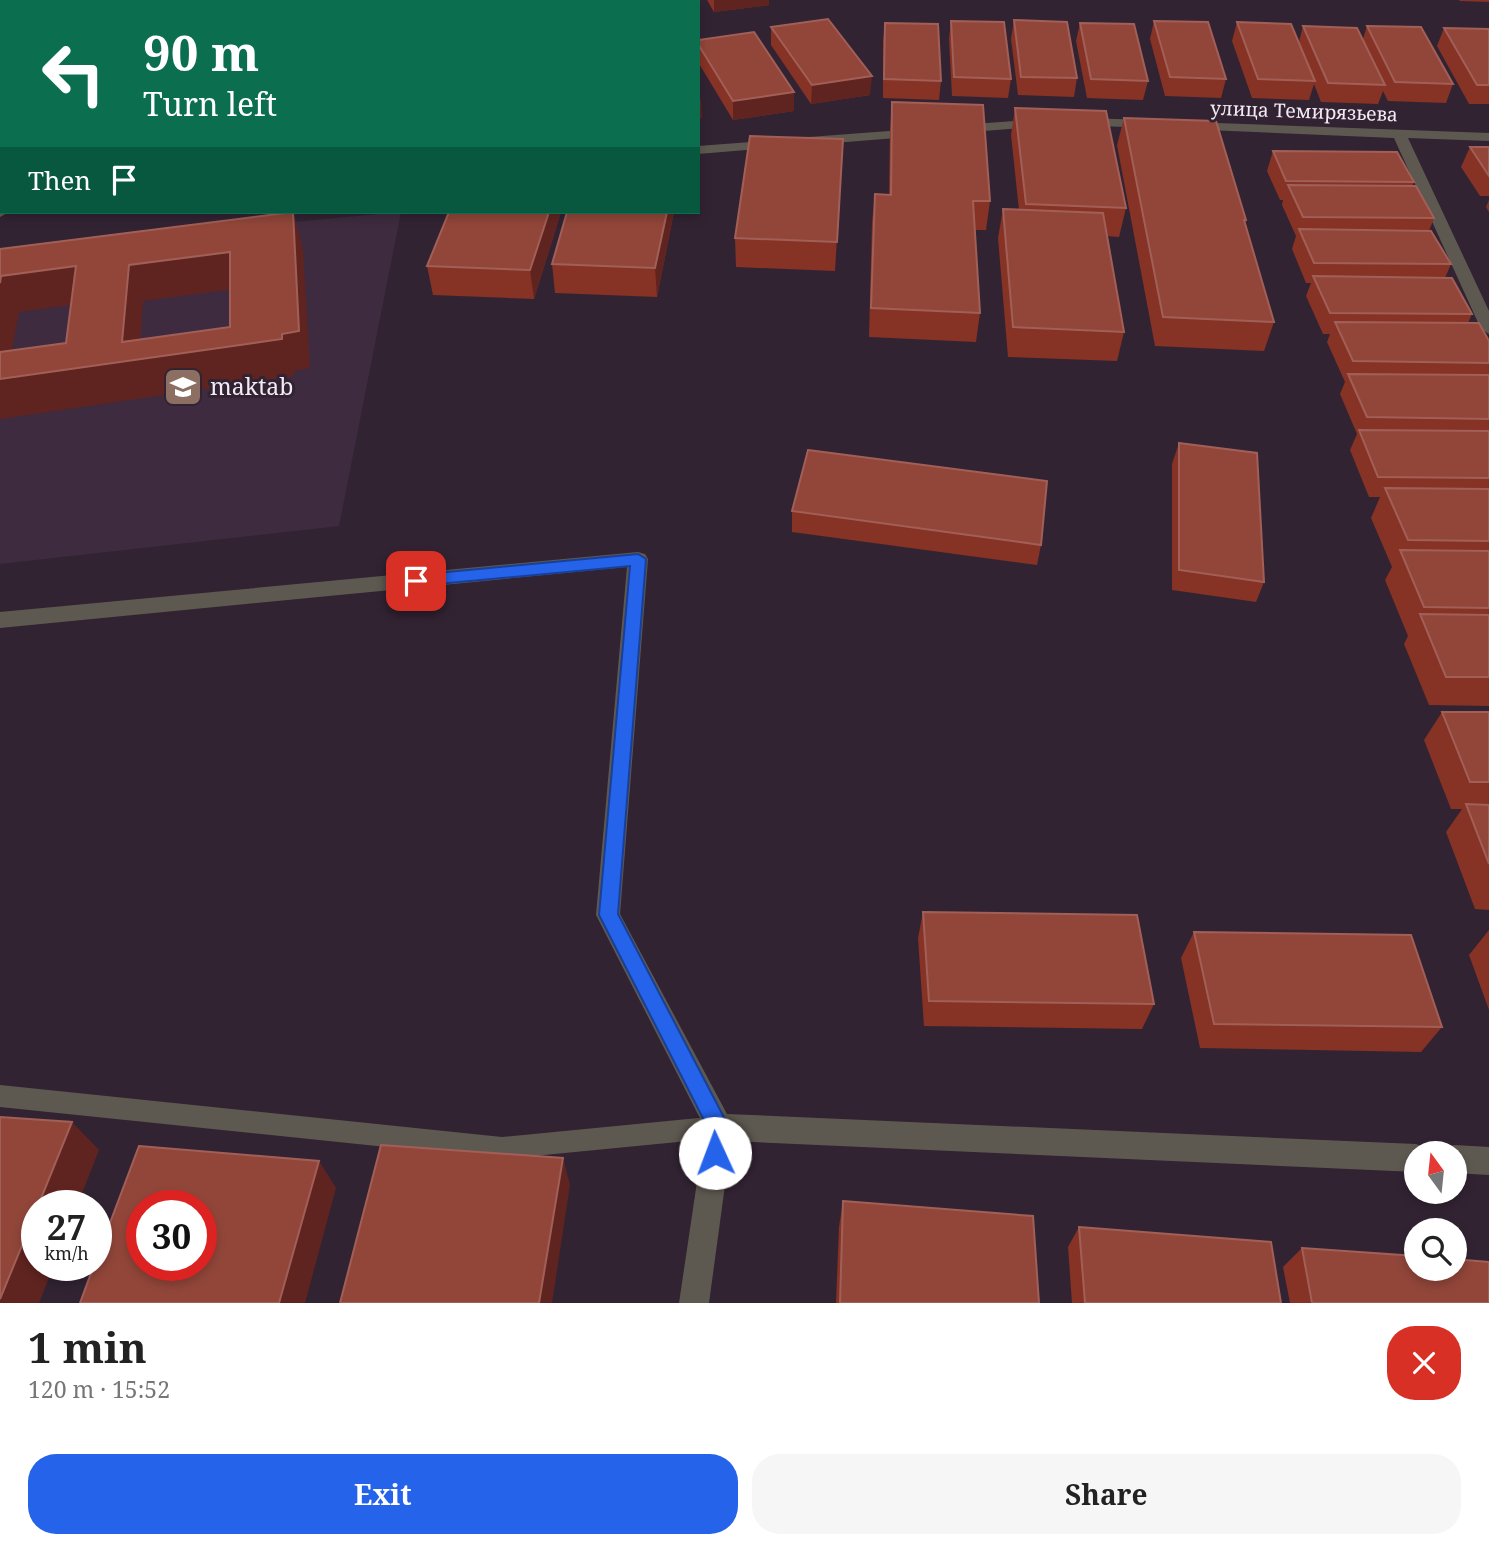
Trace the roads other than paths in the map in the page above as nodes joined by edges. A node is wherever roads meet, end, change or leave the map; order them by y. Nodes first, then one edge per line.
1 (1399, 133) junction
2 (1489, 136) edge
3 (700, 150) edge
4 (1489, 329) edge
5 (0, 620) edge
6 (0, 1096) edge
7 (719, 1127) junction
8 (1404, 1157) edge
9 (1467, 1160) edge
10 (1489, 1161) edge
11 (694, 1303) edge

1 - 2 street, улица Темирязьева
1 - 3 street, улица Темирязьева
1 - 4 street
5 - 7 street
6 - 7 lane
7 - 8 street
7 - 11 street
9 - 10 street

